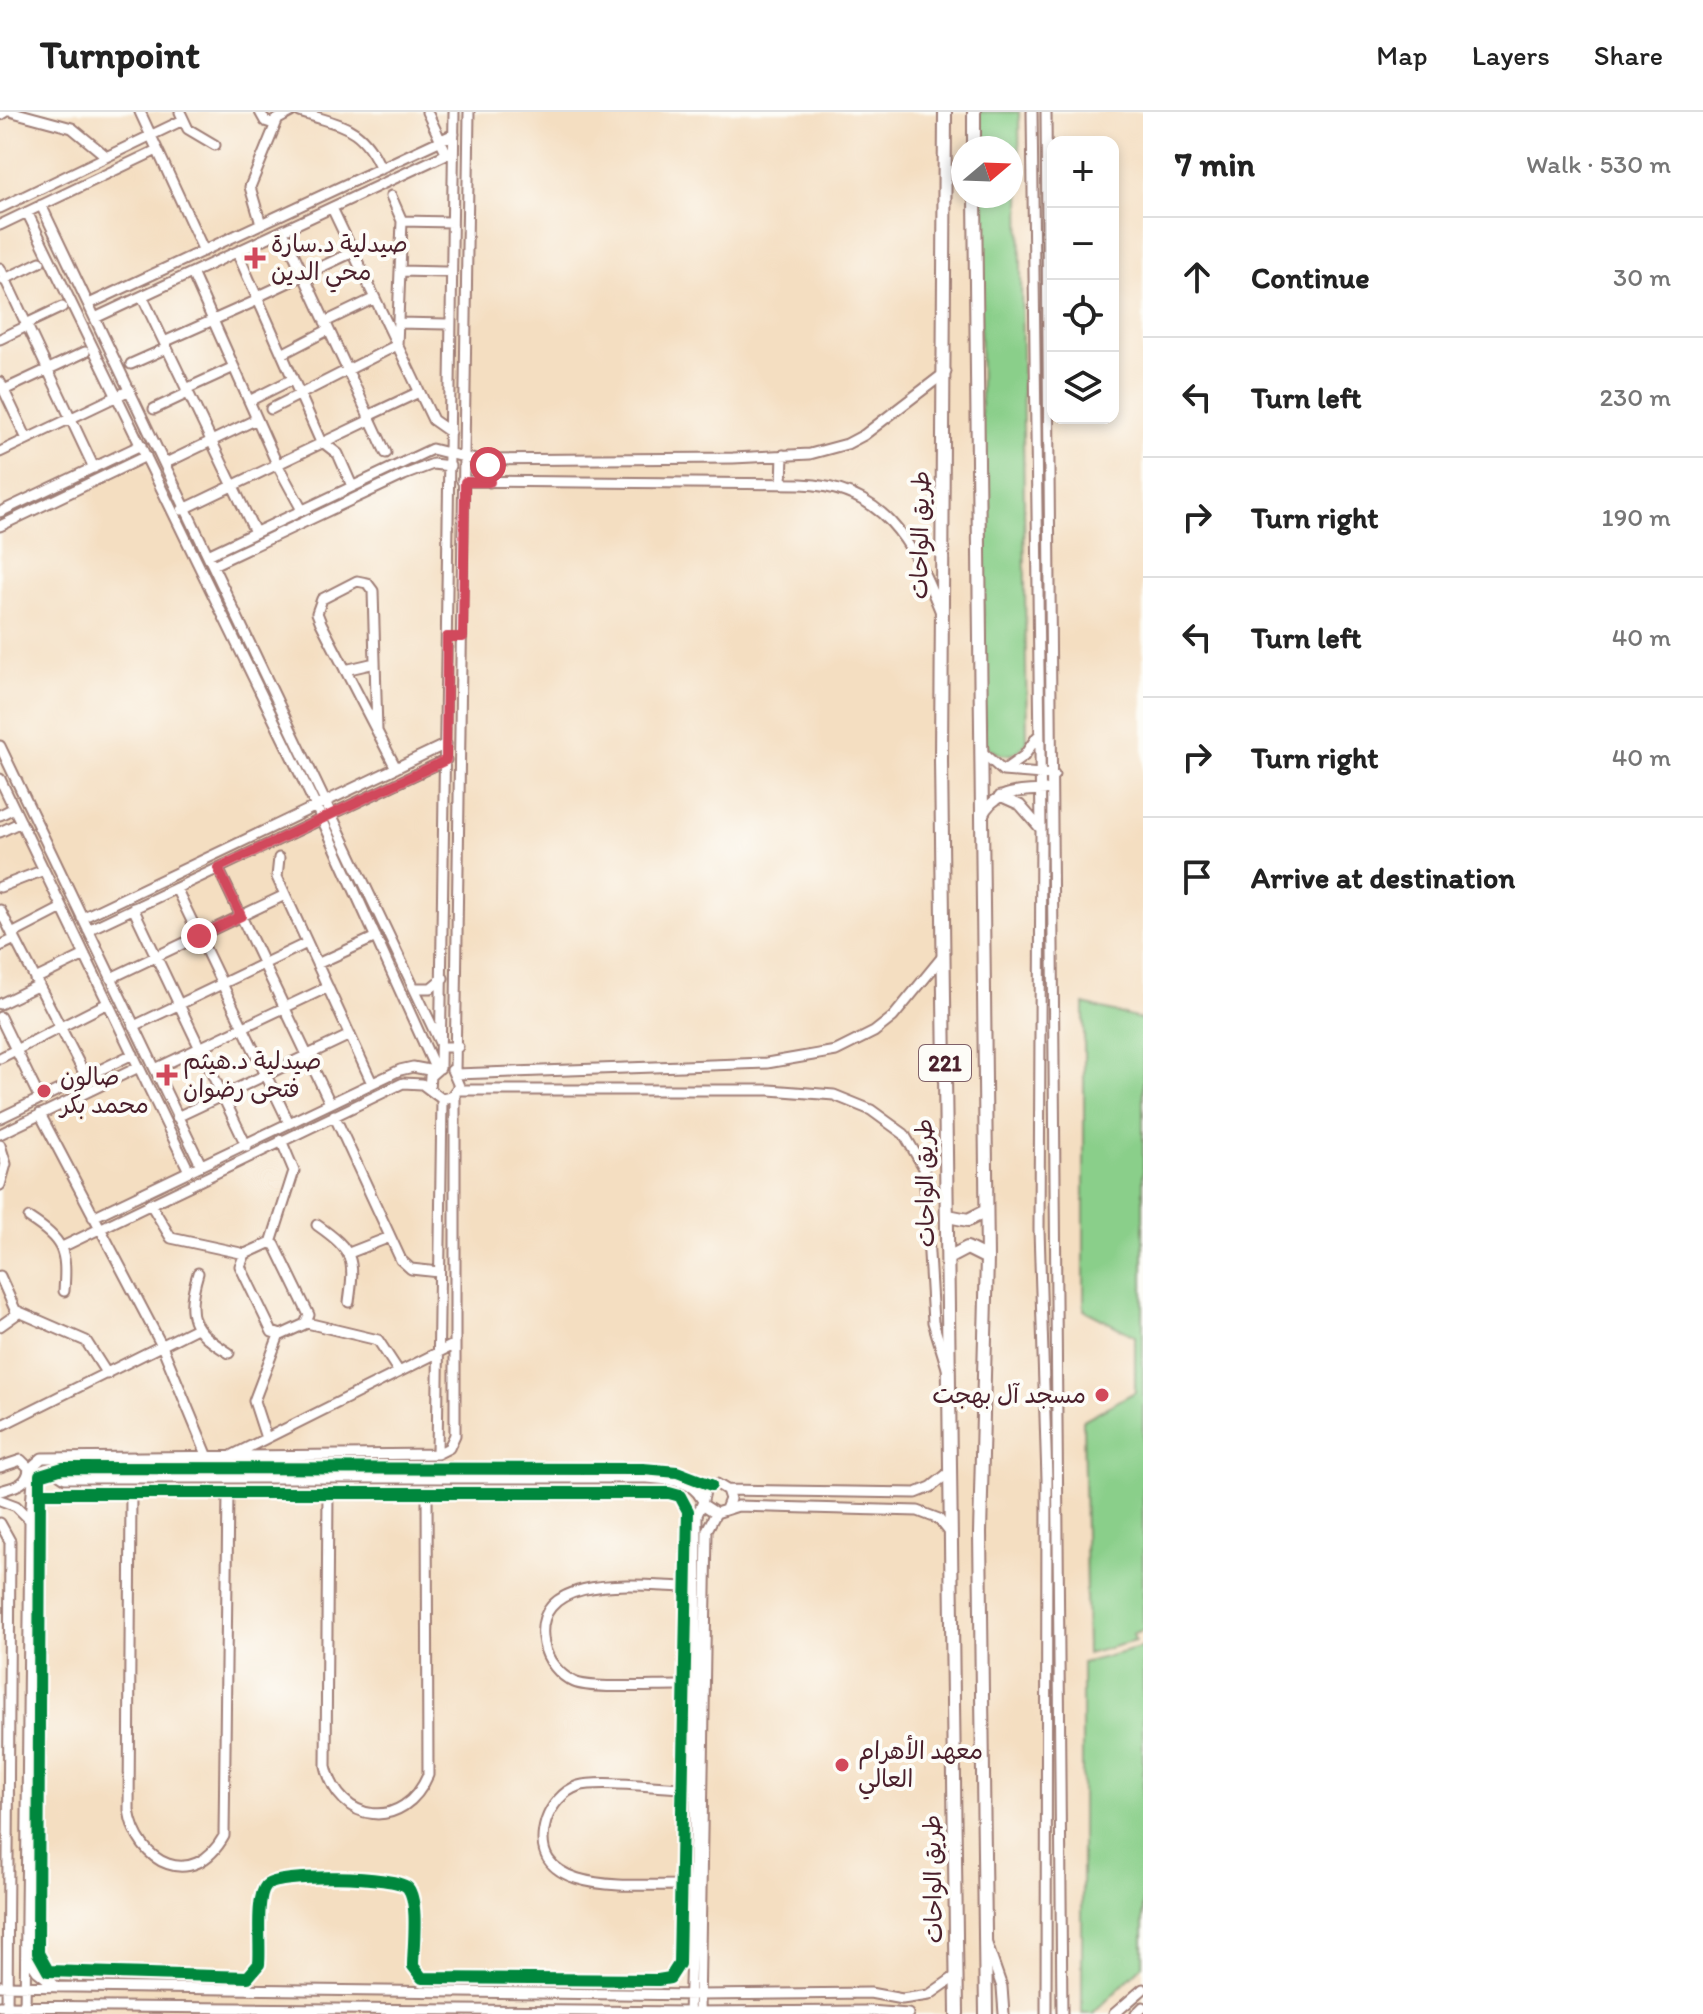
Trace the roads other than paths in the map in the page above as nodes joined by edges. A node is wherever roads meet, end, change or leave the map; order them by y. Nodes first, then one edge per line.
1 (13, 112) edge
2 (140, 112) edge
3 (260, 112) edge
4 (291, 112) edge
5 (300, 112) edge
6 (427, 112) edge
7 (454, 112) edge
8 (469, 112) edge
9 (945, 112) edge
10 (974, 112) edge
11 (1032, 112) edge
12 (1046, 112) edge
13 (182, 116) edge
14 (277, 121) junction
15 (454, 134) junction
16 (150, 135) junction
17 (974, 136) edge
18 (441, 141) junction
19 (215, 145) dead end
20 (157, 150) junction
21 (450, 152) junction
22 (106, 156) junction
23 (381, 169) junction
24 (347, 185) junction
25 (391, 196) dead end
26 (353, 198) junction
27 (41, 205) junction
28 (0, 208) edge
29 (332, 208) junction
30 (975, 208) edge
31 (27, 212) junction
32 (402, 221) junction
33 (452, 222) junction
34 (261, 224) junction
35 (0, 225) edge
36 (283, 231) junction
37 (61, 246) junction
38 (204, 251) junction
39 (237, 252) junction
40 (353, 252) junction
41 (47, 253) junction
42 (40, 262) dead end
43 (0, 268) edge
44 (400, 271) junction
45 (445, 272) dead end
46 (192, 273) junction
47 (303, 276) junction
48 (3, 280) edge
49 (142, 296) junction
50 (375, 298) junction
51 (257, 299) junction
52 (89, 304) junction
53 (451, 304) junction
54 (467, 304) junction
55 (62, 307) dead end
56 (95, 318) junction
57 (213, 320) junction
58 (398, 323) junction
59 (446, 324) dead end
60 (27, 325) junction
61 (327, 326) junction
62 (0, 339) edge
63 (165, 345) junction
64 (397, 345) junction
65 (85, 352) dead end
66 (1049, 352) edge
67 (282, 354) junction
68 (131, 364) dead end
69 (234, 367) junction
70 (48, 369) junction
71 (347, 371) junction
72 (946, 372) junction
73 (293, 379) junction
74 (2, 386) edge
75 (130, 390) junction
76 (187, 391) junction
77 (419, 392) junction
78 (300, 394) junction
79 (117, 396) junction
80 (249, 401) junction
81 (154, 409) dead end
82 (271, 409) dead end
83 (1036, 415) junction
84 (1047, 415) edge
85 (70, 418) junction
86 (369, 418) junction
87 (257, 419) junction
88 (1050, 424) edge
89 (450, 432) junction
90 (27, 439) junction
91 (212, 441) junction
92 (324, 442) junction
93 (141, 445) junction
94 (0, 452) edge
95 (450, 452) junction
96 (386, 453) dead end
97 (783, 455) junction
98 (146, 456) junction
99 (465, 457) junction
100 (491, 460) junction
101 (170, 461) dead end
102 (277, 464) junction
103 (392, 465) junction
104 (94, 468) junction
105 (450, 470) junction
106 (397, 478) junction
107 (465, 482) junction
108 (490, 482) junction
109 (782, 484) junction
110 (233, 486) junction
111 (352, 486) junction
112 (186, 508) junction
113 (302, 510) junction
114 (0, 512) edge
115 (174, 513) junction
116 (0, 526) edge
117 (255, 532) junction
118 (208, 555) junction
119 (213, 565) junction
120 (941, 613) junction
121 (447, 637) junction
122 (463, 637) junction
123 (375, 663) junction
124 (345, 670) junction
125 (264, 671) junction
126 (253, 676) junction
127 (377, 731) junction
128 (1038, 734) junction
129 (446, 744) junction
130 (0, 746) edge
131 (979, 746) junction
132 (446, 760) junction
133 (396, 768) junction
134 (1003, 771) junction
135 (1039, 774) junction
136 (1054, 775) junction
137 (0, 779) edge
138 (1054, 789) junction
139 (1040, 790) junction
140 (1000, 796) junction
141 (326, 801) junction
142 (316, 806) junction
143 (14, 808) junction
144 (332, 814) junction
145 (0, 815) edge
146 (322, 819) junction
147 (981, 820) junction
148 (21, 822) junction
149 (1041, 830) junction
150 (0, 832) edge
151 (50, 849) junction
152 (38, 857) junction
153 (279, 858) dead end
154 (203, 860) junction
155 (44, 870) junction
156 (214, 870) junction
157 (444, 880) junction
158 (459, 881) junction
159 (0, 887) edge
160 (176, 888) junction
161 (285, 895) junction
162 (373, 899) junction
163 (362, 906) junction
164 (1055, 906) junction
165 (1040, 907) junction
166 (62, 908) junction
167 (133, 908) junction
168 (0, 910) edge
169 (241, 916) junction
170 (82, 918) junction
171 (1056, 929) junction
172 (88, 930) junction
173 (1039, 930) junction
174 (14, 936) junction
175 (199, 936) junction
176 (376, 937) junction
177 (307, 943) junction
178 (0, 946) edge
179 (85, 955) junction
180 (943, 956) junction
181 (156, 957) junction
182 (263, 964) junction
183 (317, 964) junction
184 (111, 978) junction
185 (443, 978) junction
186 (37, 982) junction
187 (222, 984) junction
188 (328, 987) junction
189 (416, 988) junction
190 (108, 1003) junction
191 (0, 1004) edge
192 (179, 1005) junction
193 (284, 1008) junction
194 (0, 1017) edge
195 (134, 1026) junction
196 (60, 1027) junction
197 (243, 1027) junction
198 (350, 1035) junction
199 (425, 1046) junction
200 (442, 1047) junction
201 (458, 1047) junction
202 (200, 1048) junction
203 (16, 1050) junction
204 (133, 1054) junction
205 (307, 1055) junction
206 (0, 1058) edge
207 (139, 1067) junction
208 (413, 1067) junction
209 (155, 1069) junction
210 (400, 1070) junction
211 (436, 1070) junction
212 (455, 1073) junction
213 (265, 1075) junction
214 (86, 1077) junction
215 (372, 1083) junction
216 (403, 1083) junction
217 (429, 1089) junction
218 (456, 1092) junction
219 (37, 1093) dead end
220 (222, 1095) junction
221 (442, 1099) junction
222 (330, 1103) junction
223 (40, 1114) junction
224 (334, 1115) junction
225 (177, 1117) junction
226 (0, 1118) edge
227 (289, 1123) junction
228 (0, 1134) edge
229 (281, 1140) junction
230 (245, 1144) junction
231 (0, 1145) edge
232 (251, 1155) junction
233 (201, 1165) junction
234 (189, 1171) junction
235 (0, 1185) edge
236 (150, 1203) junction
237 (986, 1211) junction
238 (1058, 1215) junction
239 (948, 1216) junction
240 (1039, 1216) junction
241 (93, 1217) junction
242 (29, 1218) dead end
243 (317, 1225) dead end
244 (99, 1228) junction
245 (1058, 1229) junction
246 (1039, 1230) junction
247 (390, 1237) junction
248 (271, 1243) junction
249 (62, 1247) junction
250 (349, 1253) junction
251 (245, 1254) junction
252 (948, 1258) junction
253 (987, 1258) junction
254 (439, 1272) junction
255 (198, 1273) dead end
256 (0, 1276) edge
257 (64, 1291) dead end
258 (349, 1302) dead end
259 (17, 1311) junction
260 (307, 1323) junction
261 (0, 1326) edge
262 (197, 1328) junction
263 (279, 1335) junction
264 (455, 1344) junction
265 (162, 1346) junction
266 (229, 1353) dead end
267 (438, 1353) junction
268 (399, 1372) junction
269 (107, 1374) junction
270 (950, 1376) junction
271 (0, 1426) edge
272 (266, 1438) junction
273 (437, 1454) junction
274 (208, 1457) junction
275 (230, 1457) junction
276 (0, 1467) edge
277 (951, 1471) junction
278 (56, 1472) junction
279 (320, 1473) junction
280 (187, 1478) junction
281 (461, 1479) junction
282 (711, 1485) junction
283 (727, 1490) junction
284 (0, 1491) edge
285 (187, 1491) junction
286 (328, 1491) junction
287 (427, 1491) junction
288 (131, 1492) junction
289 (228, 1492) junction
290 (460, 1492) junction
291 (40, 1493) junction
292 (789, 1493) junction
293 (817, 1493) junction
294 (0, 1500) edge
295 (701, 1501) junction
296 (788, 1508) junction
297 (726, 1509) junction
298 (817, 1509) junction
299 (716, 1513) junction
300 (30, 1520) junction
301 (2, 1525) edge
302 (951, 1534) junction
303 (686, 1587) junction
304 (10, 1621) junction
305 (29, 1621) junction
306 (690, 1637) junction
307 (684, 1686) junction
308 (682, 1788) junction
309 (5, 1825) edge
310 (25, 1825) junction
311 (681, 1834) junction
312 (695, 1834) junction
313 (680, 1885) junction
314 (698, 1901) junction
315 (984, 1938) junction
316 (26, 1955) junction
317 (418, 1976) junction
318 (956, 1976) junction
319 (4, 1986) edge
320 (25, 1986) junction
321 (57, 1987) junction
322 (1143, 1989) edge
323 (310, 1991) junction
324 (418, 1992) junction
325 (826, 1993) junction
326 (694, 1995) junction
327 (892, 1998) junction
328 (58, 2006) junction
329 (1143, 2007) edge
330 (5, 2008) edge
331 (25, 2010) edge
332 (309, 2010) junction
333 (826, 2011) junction
334 (361, 2012) edge
335 (694, 2013) edge
336 (893, 2013) edge
337 (47, 2014) edge
338 (908, 2014) edge
339 (957, 2014) edge
340 (986, 2014) edge
341 (1004, 2014) edge
342 (1046, 2014) edge
343 (1062, 2014) edge
344 (1114, 2014) edge
345 (1136, 2014) edge

1 - 22 street
2 - 16 street
3 - 14 street
4 - 14 street
5 - 23 street
6 - 18 street
7 - 15 street
8 - 54 street
9 - 72 highway, طريق الواحات / 221
10 - 17 highway
11 - 83 street
12 - 66 street
13 - 16 street
13 - 19 street
14 - 34 street
15 - 18 street
15 - 21 street
16 - 20 street
16 - 22 street
18 - 21 street
18 - 23 street
20 - 27 street
20 - 38 street
21 - 26 street
21 - 33 street
22 - 28 street
23 - 24 street
24 - 26 street
24 - 34 street
25 - 32 street
26 - 29 street
27 - 31 street
27 - 37 street
29 - 36 street
29 - 40 street
30 - 131 highway, طريق الواحات / 221
31 - 35 street
31 - 41 street
32 - 33 street
32 - 44 street
33 - 53 street
34 - 38 street
36 - 39 street
36 - 47 street
37 - 41 street
37 - 52 street
38 - 52 street
39 - 46 street
39 - 51 street
40 - 47 street
40 - 50 street
41 - 79 street
42 - 48 street
43 - 48 street
44 - 45 street
44 - 58 street
46 - 49 street
46 - 57 street
47 - 51 street
47 - 61 street
48 - 60 street
49 - 56 street
49 - 63 street
50 - 61 street
50 - 64 street
51 - 57 street
51 - 67 street
52 - 56 street
53 - 54 street
53 - 89 street
54 - 99 street
55 - 60 street
56 - 75 street
57 - 63 street
57 - 69 street
58 - 59 street
58 - 64 street
60 - 62 street
60 - 70 street
61 - 67 street
61 - 71 street
63 - 68 street
63 - 76 street
64 - 71 street
64 - 77 street
65 - 70 street
67 - 73 street
69 - 76 street
69 - 80 street
70 - 74 street
70 - 85 street
71 - 78 street
71 - 86 street
72 - 97 street
72 - 120 highway, طريق الواحات / 221
73 - 78 street
73 - 80 street
74 - 90 street
75 - 79 street
75 - 112 street
76 - 81 street
76 - 91 street
77 - 86 street
77 - 89 street
78 - 82 street
78 - 92 street
79 - 85 street
79 - 93 street
80 - 87 street
83 - 84 street
83 - 128 street
85 - 90 street
85 - 104 street
86 - 92 street
86 - 96 street
87 - 91 street
87 - 102 street
88 - 136 street
89 - 95 street
90 - 94 street
91 - 101 street
91 - 110 street
92 - 102 street
92 - 111 street
93 - 98 street
93 - 104 street
95 - 99 street
95 - 103 street
95 - 105 street
97 - 100 street
97 - 109 street
98 - 115 street
98 - 116 street
99 - 100 street
99 - 107 street
100 - 108 street
102 - 110 street
102 - 113 street
103 - 106 street
103 - 111 street
104 - 114 street
105 - 106 street
105 - 107 street
105 - 121 street
106 - 119 street
107 - 108 street
107 - 122 street
108 - 109 street
109 - 120 street
110 - 112 street
110 - 117 street
111 - 113 street
112 - 115 street
112 - 118 street
113 - 117 street
115 - 126 street
117 - 118 street
118 - 119 street
119 - 125 street
120 - 180 highway, طريق الواحات / 221
121 - 122 street
121 - 129 street
122 - 158 street
123 - 124 street
123 - 124 street
123 - 127 street
124 - 127 street
125 - 126 street
125 - 141 street
126 - 142 street
127 - 133 street
128 - 134 street
128 - 135 street
129 - 132 street
129 - 133 street
130 - 151 street
131 - 134 street
131 - 147 highway, طريق الواحات / 221
132 - 144 street
132 - 157 street
133 - 141 street
134 - 135 street
135 - 136 street
135 - 139 street
136 - 138 street
137 - 143 street
138 - 139 street
138 - 164 street
139 - 140 street
139 - 149 street
140 - 147 street
140 - 149 street
141 - 142 street
141 - 144 street
142 - 146 street
142 - 154 street
143 - 145 street
143 - 148 street
144 - 146 street
144 - 162 street
146 - 156 street
146 - 163 street
147 - 237 highway, طريق الواحات / 221
148 - 150 street
148 - 152 street
149 - 165 street
151 - 152 street
151 - 170 street
152 - 155 street
153 - 161 street
154 - 156 street
154 - 170 street
155 - 159 street
155 - 166 street
156 - 160 street
156 - 169 street
157 - 158 street
157 - 185 street
158 - 201 street
160 - 167 street
160 - 175 street
161 - 169 street
161 - 177 street
162 - 163 street
162 - 189 street
163 - 176 street
164 - 165 street
164 - 171 street
165 - 173 street
166 - 174 street
166 - 179 street
167 - 172 street
167 - 181 street
168 - 174 street
169 - 175 street
169 - 182 street
170 - 172 street
171 - 173 street
171 - 238 street
172 - 184 street
173 - 240 street
174 - 178 street
174 - 186 street
175 - 181 street
175 - 187 street
176 - 183 street
176 - 199 street
177 - 182 street
177 - 183 street
179 - 186 street
179 - 190 street
180 - 212 street
180 - 239 highway, طريق الواحات / 221
181 - 184 street
181 - 192 street
182 - 187 street
182 - 193 street
183 - 188 street
184 - 195 street
185 - 189 street
185 - 200 street
186 - 191 street
186 - 196 street
187 - 192 street
187 - 197 street
188 - 193 street
188 - 198 street
189 - 200 street
190 - 196 street
190 - 204 street
192 - 195 street
192 - 202 street
193 - 197 street
193 - 205 street
194 - 203 street
195 - 209 street
196 - 203 street
196 - 214 street
197 - 202 street
197 - 213 street
198 - 205 street
198 - 215 street
199 - 208 street
199 - 211 street
200 - 201 street
200 - 211 street
201 - 212 street
202 - 209 street
202 - 220 street
203 - 206 street
203 - 219 street
204 - 207 street
204 - 214 street
205 - 213 street
205 - 222 street
207 - 223 street
207 - 234 street
208 - 210 street
208 - 211 street
209 - 225 street
210 - 215 street
210 - 216 street
211 - 212 street
211 - 217 street
212 - 218 street
213 - 220 street
213 - 227 street
214 - 226 street
215 - 222 street
216 - 217 street
216 - 224 street
217 - 221 street
218 - 221 street
218 - 264 street
218 - 270 street
220 - 225 street
220 - 230 street
221 - 254 street
222 - 227 street
223 - 228 street
223 - 241 street
224 - 229 street
224 - 247 street
225 - 233 street
227 - 230 street
229 - 232 street
229 - 248 street
230 - 232 street
230 - 233 street
231 - 235 street
232 - 236 street
233 - 234 street
234 - 241 street
236 - 244 street
236 - 251 street
237 - 239 highway
237 - 253 highway, طريق الواحات / 221
238 - 240 street
238 - 245 street
239 - 252 highway, طريق الواحات / 221
240 - 246 street
241 - 244 street
242 - 249 street
243 - 250 street
244 - 249 street
244 - 265 street
245 - 246 street
245 - 343 street
246 - 342 street
247 - 250 street
247 - 254 street
248 - 251 street
248 - 260 street
249 - 257 street
250 - 258 street
251 - 263 street
252 - 253 highway
252 - 270 highway, طريق الواحات / 221
253 - 315 highway, طريق الواحات / 221
254 - 267 street
255 - 262 street
256 - 259 street
259 - 261 street
259 - 269 street
260 - 263 street
260 - 268 street
262 - 265 street
262 - 266 street
263 - 272 street
264 - 267 street
264 - 273 street
265 - 269 street
265 - 274 street
267 - 268 street
267 - 273 street
268 - 272 street
269 - 271 street
270 - 277 highway, طريق الواحات / 221
272 - 275 street
273 - 275 street
274 - 275 street
274 - 300 street
276 - 284 street
277 - 293 street
277 - 302 highway, طريق الواحات / 221
278 - 279 street
278 - 280 street
278 - 291 street
279 - 280 street
279 - 281 street
279 - 282 street
280 - 285 street
281 - 290 street
281 - 295 street
282 - 283 street
282 - 295 street
283 - 292 street
283 - 297 street
285 - 288 street
285 - 289 street
286 - 287 street
286 - 287 street
286 - 289 street
287 - 290 street
288 - 289 street
288 - 291 street
290 - 303 street
291 - 317 street
292 - 293 street
292 - 296 street
293 - 298 street
294 - 300 street
295 - 299 street
295 - 306 street
296 - 297 street
296 - 298 street
297 - 299 street
298 - 302 street
299 - 314 street
300 - 305 street
301 - 304 street
302 - 318 highway, طريق الواحات / 221
303 - 306 street
303 - 307 street
304 - 305 street
304 - 309 street
305 - 310 street
306 - 307 street
306 - 312 street
307 - 308 street
308 - 311 street
308 - 313 street
309 - 310 street
309 - 319 street
310 - 316 street
311 - 312 street
311 - 313 street
312 - 314 street
313 - 317 street
314 - 326 street
315 - 340 highway, طريق الواحات / 221
315 - 341 street
316 - 320 street
316 - 321 street
317 - 324 street
318 - 327 street
318 - 339 highway, طريق الواحات / 221
319 - 320 street
319 - 330 street
320 - 321 street
320 - 331 street
321 - 323 street
322 - 344 street
323 - 324 street
323 - 332 street
324 - 326 street
325 - 326 street
325 - 327 street
325 - 333 street
326 - 335 street
327 - 336 street
328 - 331 street
328 - 332 street
328 - 337 street
329 - 345 street
330 - 331 street
332 - 334 street
333 - 335 street
333 - 336 street
334 - 335 street
336 - 338 street

